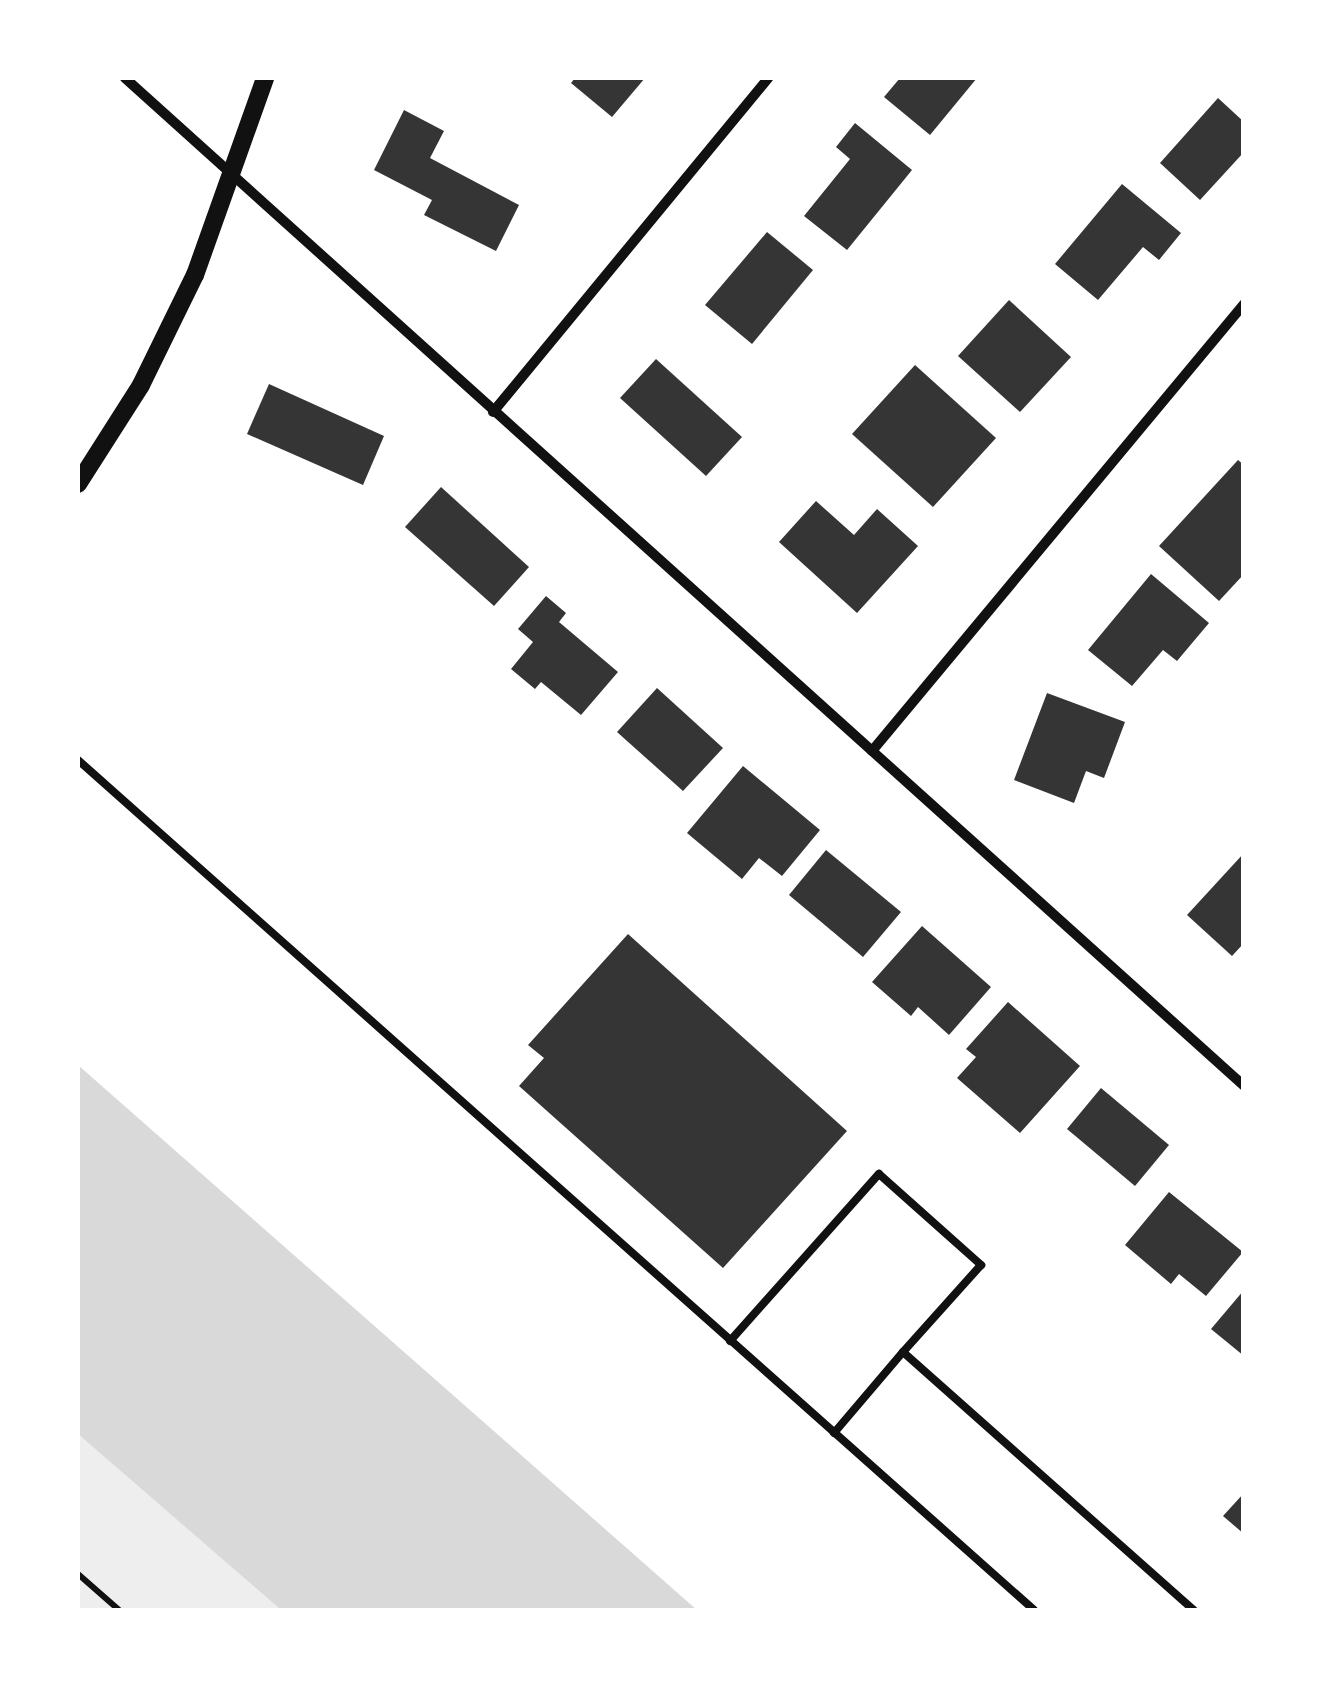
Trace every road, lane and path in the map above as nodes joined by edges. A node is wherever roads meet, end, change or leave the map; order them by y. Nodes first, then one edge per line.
1 (125, 78) edge
2 (264, 78) edge
3 (768, 78) edge
4 (233, 176) junction
5 (1244, 304) edge
6 (493, 412) junction
7 (78, 484) edge
8 (872, 751) junction
9 (78, 760) edge
10 (1243, 1085) edge
11 (730, 1341) junction
12 (903, 1352) junction
13 (834, 1433) junction
14 (78, 1574) edge
15 (119, 1610) edge
16 (1034, 1610) edge
17 (1194, 1610) edge

1 - 4 street
2 - 4 street
3 - 6 street
4 - 6 street
4 - 7 street
5 - 8 street
6 - 8 street
8 - 10 street
9 - 11 lane
11 - 12 lane
11 - 13 lane
12 - 13 lane
12 - 17 lane
13 - 16 lane
14 - 15 path

